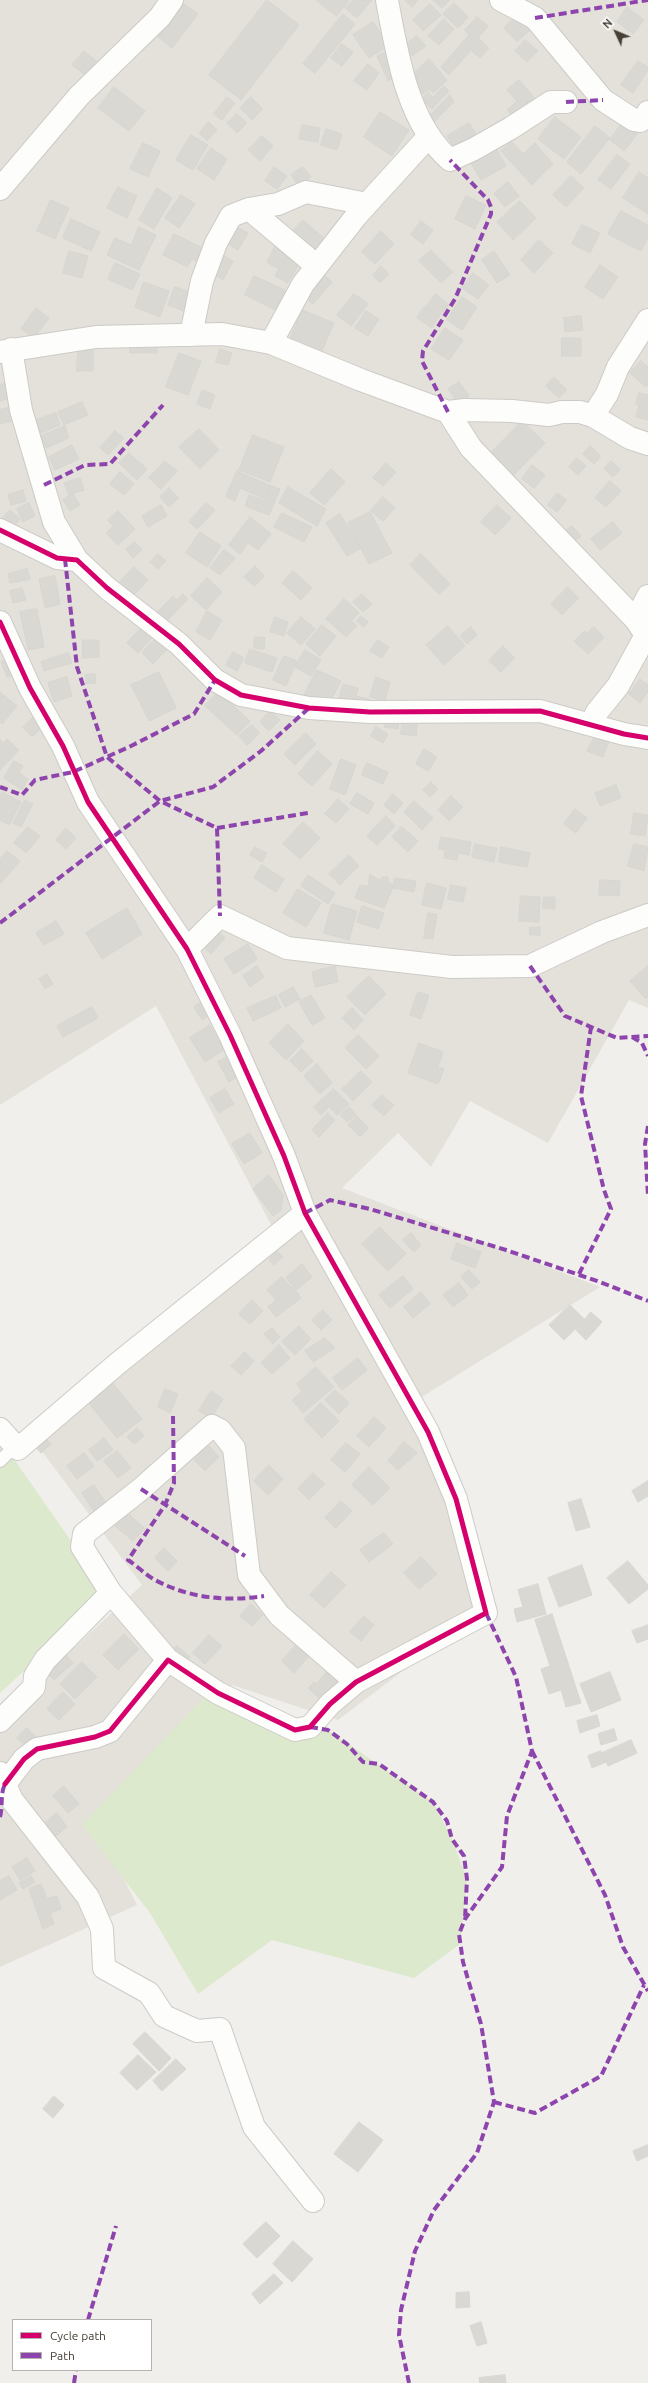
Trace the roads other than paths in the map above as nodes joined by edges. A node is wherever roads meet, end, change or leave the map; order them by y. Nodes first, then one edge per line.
1 (172, 0) edge
2 (387, 0) edge
3 (501, 0) edge
4 (566, 102) dead end
5 (648, 112) edge
6 (429, 136) junction
7 (0, 188) edge
8 (368, 204) junction
9 (249, 209) junction
10 (317, 266) junction
11 (648, 320) edge
12 (191, 335) junction
13 (271, 343) junction
14 (6, 350) edge
15 (448, 412) junction
16 (593, 416) junction
17 (648, 444) edge
18 (0, 530) edge
19 (77, 560) junction
20 (648, 596) edge
21 (0, 622) edge
22 (643, 630) edge
23 (591, 724) junction
24 (648, 738) edge
25 (648, 915) edge
26 (187, 949) junction
27 (305, 1213) junction
28 (0, 1429) edge
29 (9, 1455) edge
30 (111, 1593) junction
31 (168, 1660) junction
32 (356, 1682) junction
33 (0, 1721) edge
34 (2, 1778) edge
35 (313, 2201) dead end

1 - 7 street
2 - 6 street
3 - 5 street
4 - 6 street
6 - 8 street
8 - 9 street
8 - 10 street
9 - 10 street
9 - 12 street
10 - 13 street
11 - 16 street
12 - 13 street
12 - 14 street
13 - 15 street
14 - 19 street
15 - 16 street
15 - 22 street
16 - 17 street
18 - 19 street
19 - 23 street
20 - 22 street
21 - 26 street
22 - 23 street
23 - 24 street
25 - 26 street
26 - 27 street
27 - 29 street
27 - 32 street
28 - 29 street
30 - 31 street
30 - 32 street
30 - 33 street
31 - 32 street
31 - 34 street
34 - 35 street

